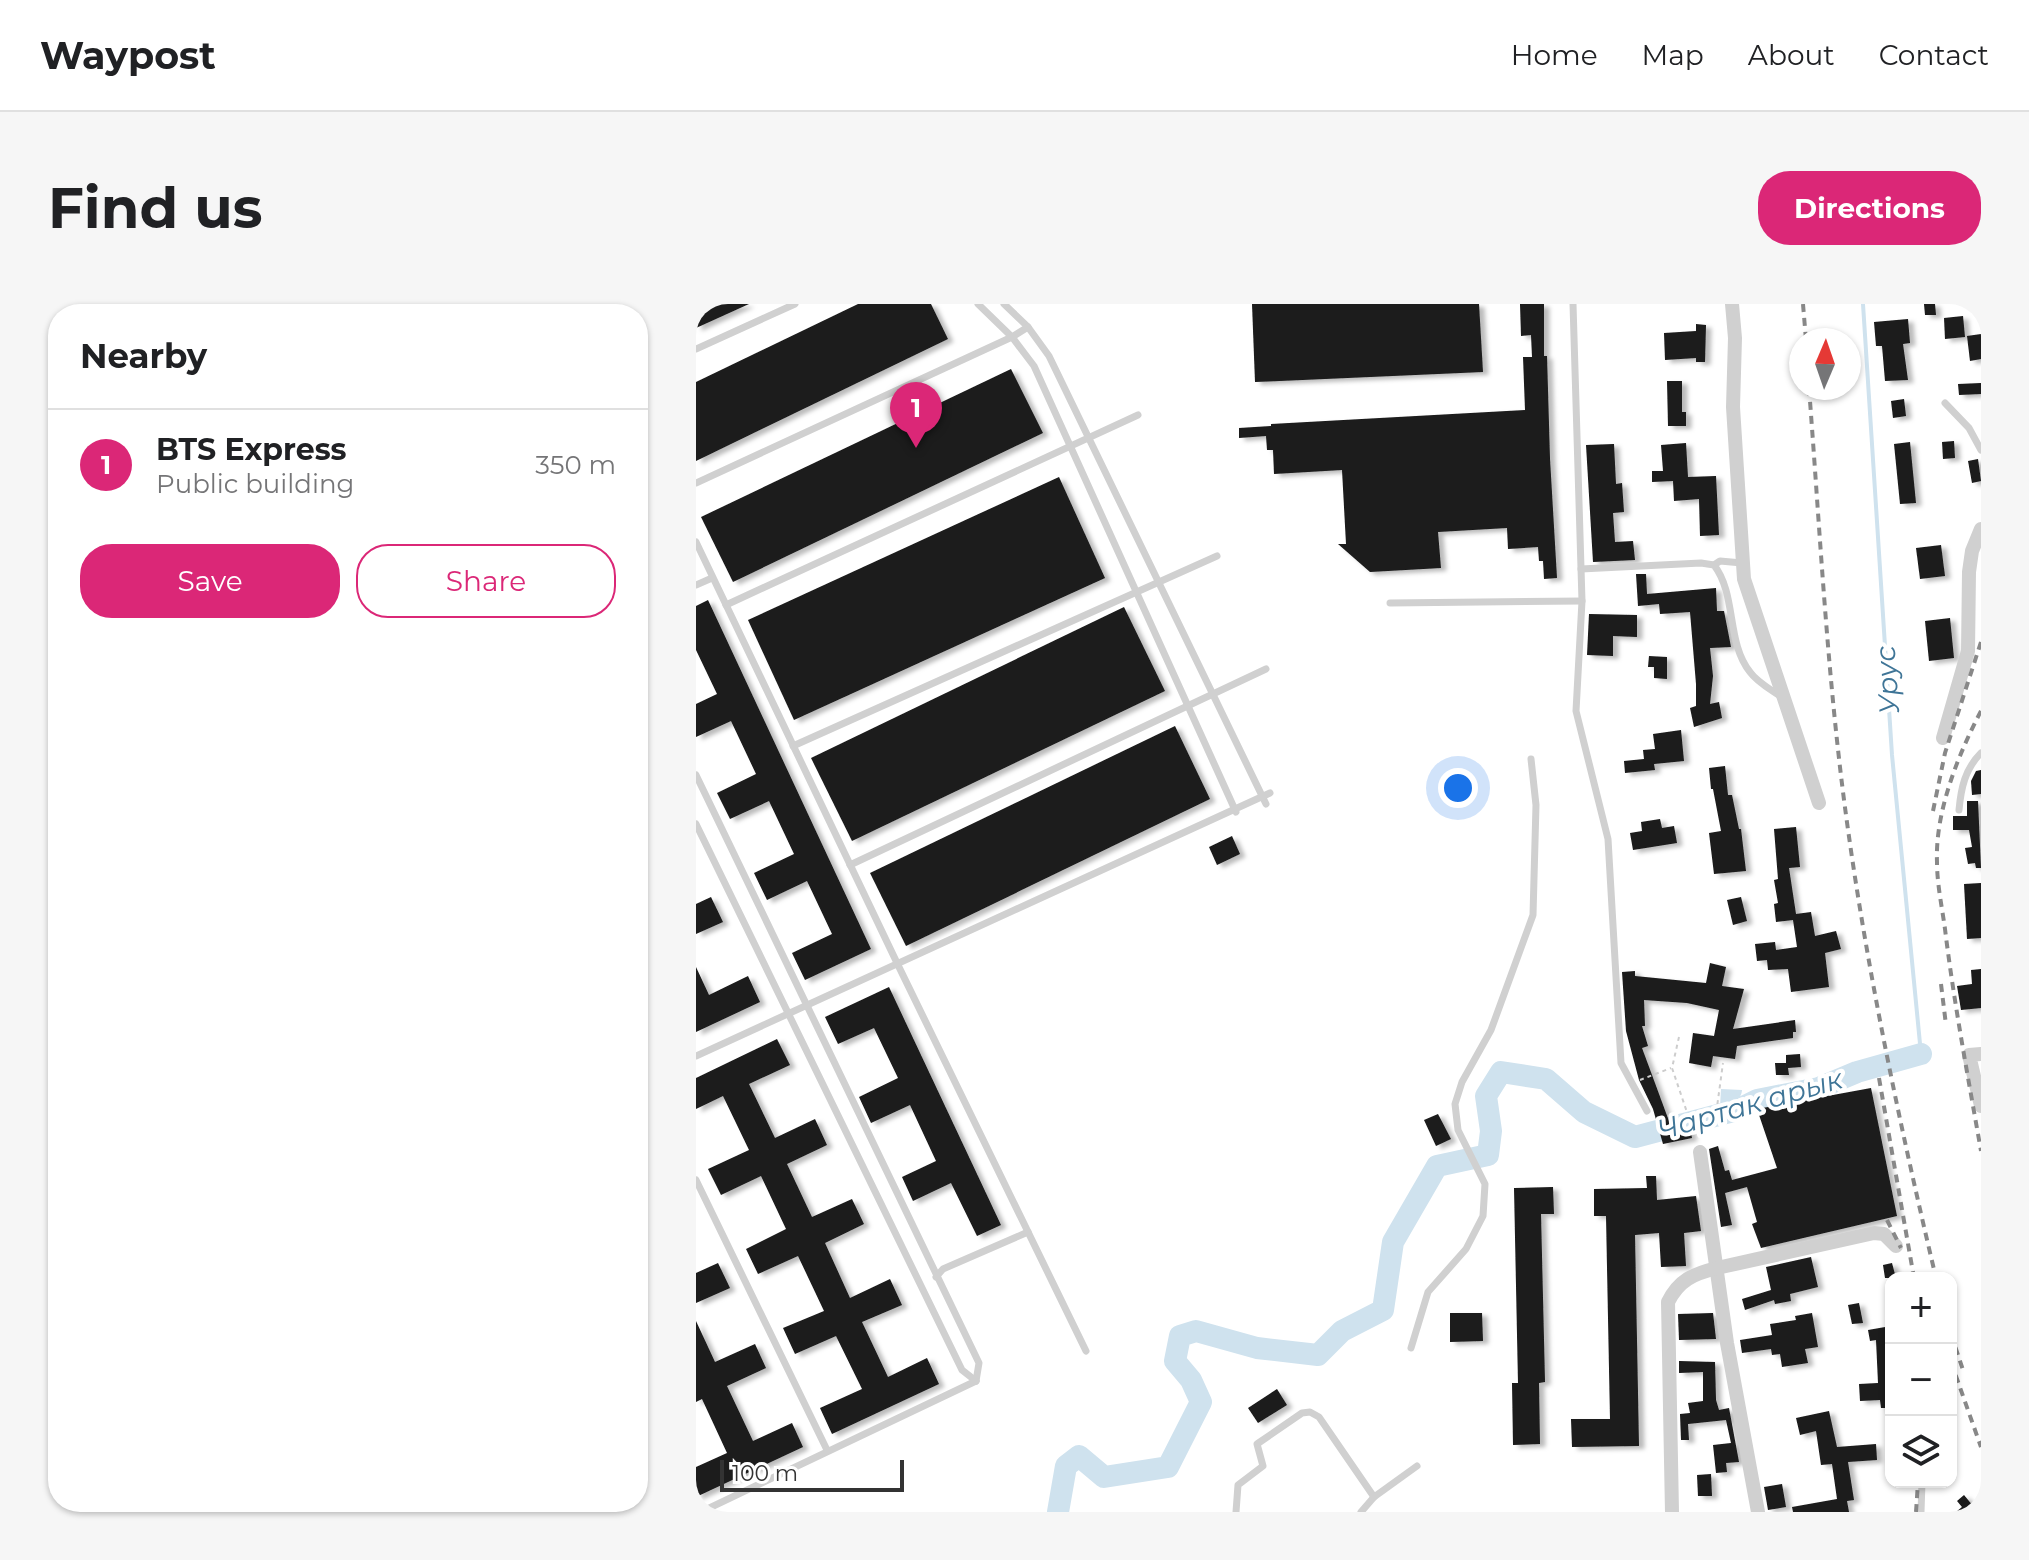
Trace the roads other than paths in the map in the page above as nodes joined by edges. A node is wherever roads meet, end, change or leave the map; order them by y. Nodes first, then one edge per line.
1 (795, 304) edge
2 (978, 304) edge
3 (1004, 304) edge
4 (1573, 304) edge
5 (1732, 304) edge
6 (1028, 327) junction
7 (1012, 337) junction
8 (696, 349) edge
9 (1945, 403) dead end
10 (1138, 415) dead end
11 (1089, 438) junction
12 (1070, 447) junction
13 (1981, 450) edge
14 (696, 483) edge
15 (1981, 529) edge
16 (696, 542) edge
17 (1217, 556) dead end
18 (1743, 564) junction
19 (1714, 565) junction
20 (1581, 569) junction
21 (712, 578) junction
22 (1159, 583) junction
23 (696, 585) edge
24 (1137, 593) junction
25 (1582, 601) junction
26 (1390, 603) dead end
27 (726, 605) junction
28 (1266, 669) dead end
29 (1213, 694) junction
30 (1784, 699) junction
31 (1188, 706) junction
32 (1943, 738) dead end
33 (793, 746) junction
34 (1981, 753) edge
35 (1531, 759) dead end
36 (696, 775) edge
37 (1819, 803) dead end
38 (1959, 810) dead end
39 (1236, 811) junction
40 (696, 824) edge
41 (850, 865) junction
42 (898, 965) junction
43 (807, 1005) junction
44 (788, 1014) junction
45 (1981, 1054) edge
46 (696, 1056) edge
47 (1981, 1106) edge
48 (1647, 1111) dead end
49 (1700, 1152) dead end
50 (696, 1180) edge
51 (1028, 1232) junction
52 (1896, 1246) dead end
53 (1717, 1268) junction
54 (936, 1277) junction
55 (1411, 1348) dead end
56 (1086, 1351) dead end
57 (976, 1381) junction
58 (827, 1450) junction
59 (1417, 1466) dead end
60 (1922, 1488) edge
61 (1374, 1497) junction
62 (701, 1512) edge
63 (1236, 1512) edge
64 (1361, 1512) edge
65 (1672, 1512) edge
66 (1758, 1512) edge
67 (1921, 1512) edge

1 - 8 lane
2 - 7 lane
3 - 6 lane
4 - 20 lane
5 - 18 street
6 - 7 lane
6 - 11 lane
7 - 12 lane
7 - 14 lane
9 - 13 lane
10 - 11 lane
11 - 12 lane
11 - 22 lane
12 - 24 lane
12 - 27 lane
15 - 32 street
16 - 21 lane
17 - 22 lane
18 - 19 lane
18 - 30 street
19 - 20 lane
19 - 30 lane
20 - 25 lane
21 - 23 lane
21 - 27 lane
22 - 24 lane
22 - 29 lane
24 - 31 lane
24 - 33 lane
25 - 26 lane
25 - 48 lane
27 - 33 lane
28 - 29 lane
29 - 31 lane
29 - 39 lane
30 - 37 street
31 - 39 lane
31 - 41 lane
33 - 41 lane
34 - 38 lane
35 - 55 lane
36 - 43 lane
39 - 42 lane
40 - 44 lane
41 - 42 lane
42 - 43 lane
42 - 51 lane
43 - 44 lane
43 - 54 lane
44 - 46 lane
44 - 57 lane
45 - 47 street
49 - 53 street
50 - 58 lane
51 - 54 lane
51 - 56 lane
52 - 53 street
53 - 65 street
53 - 66 street
54 - 57 lane
57 - 58 lane
58 - 62 lane
59 - 61 lane
60 - 67 lane
61 - 63 lane
61 - 64 lane

